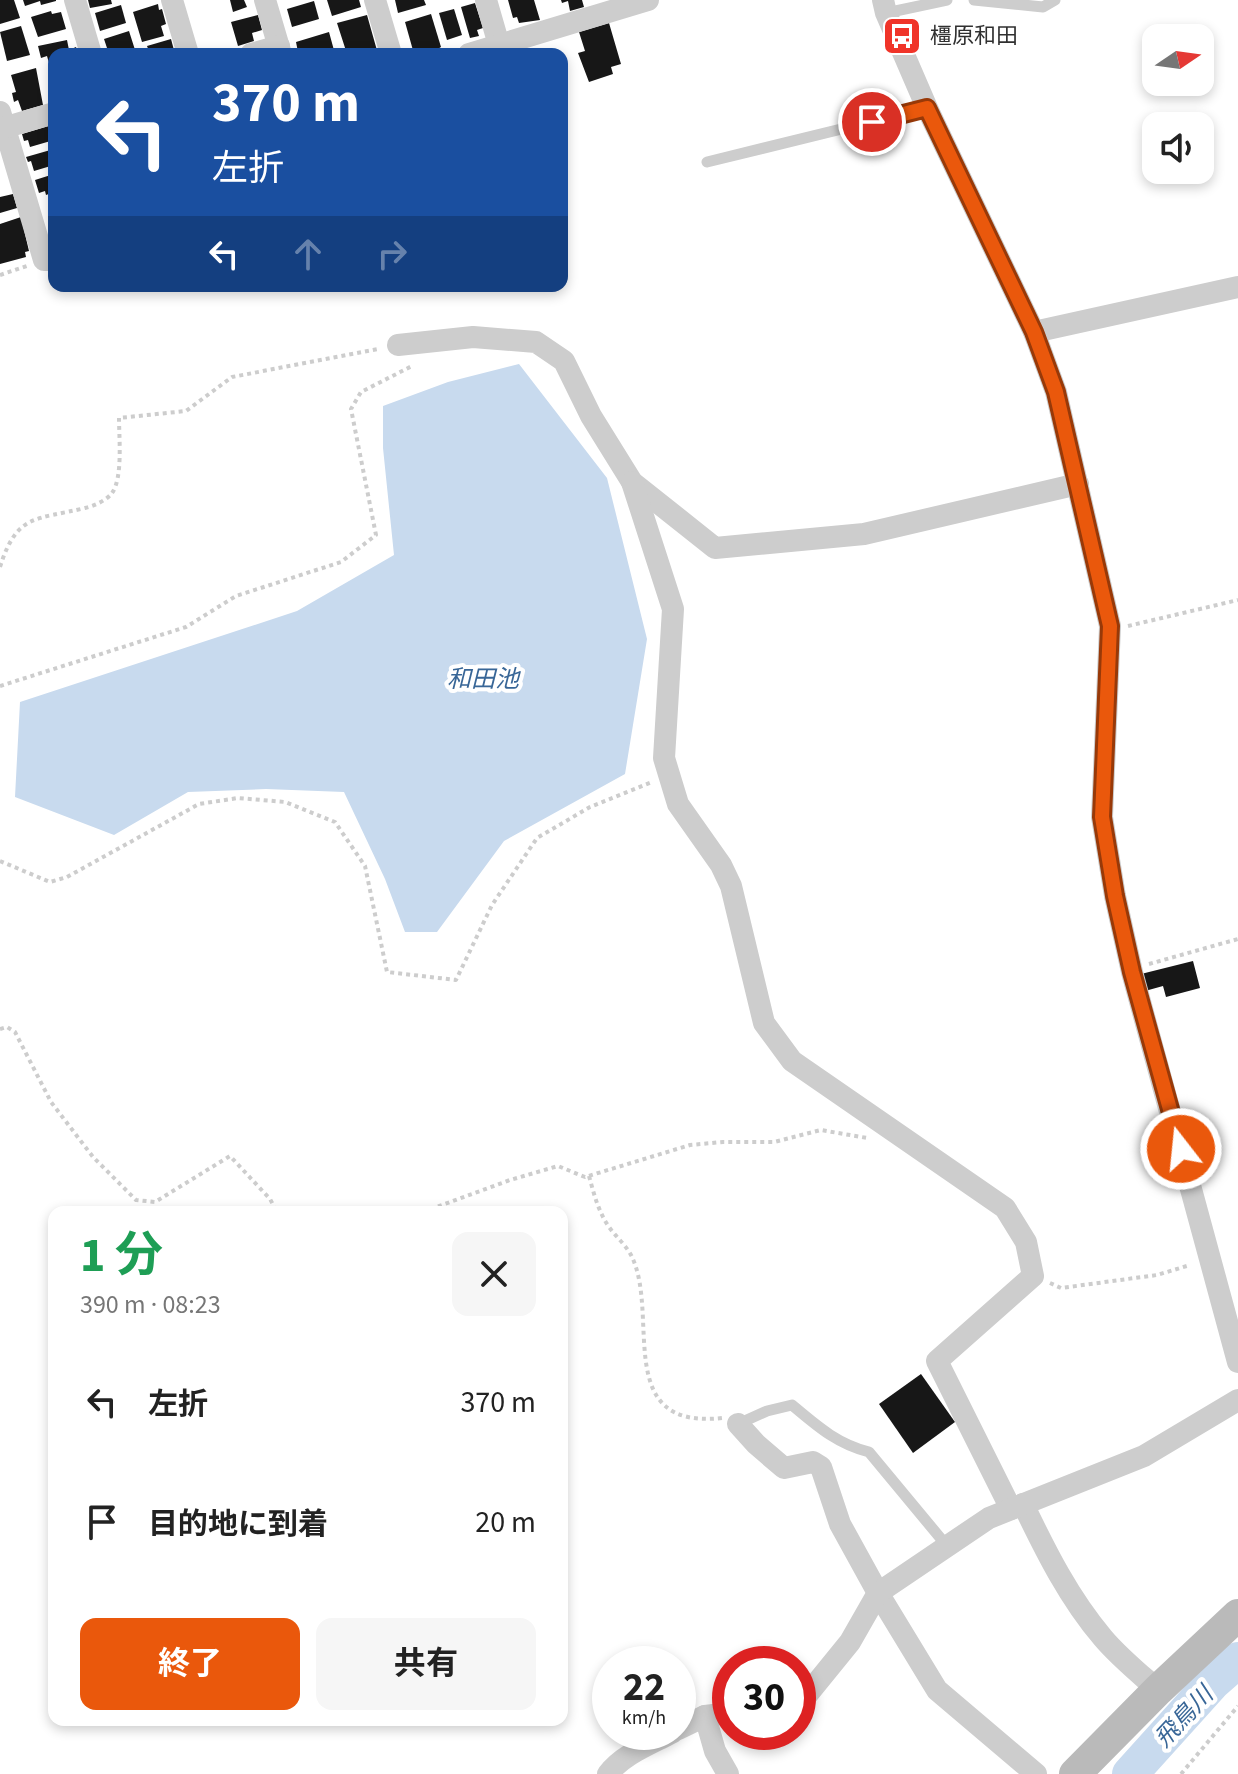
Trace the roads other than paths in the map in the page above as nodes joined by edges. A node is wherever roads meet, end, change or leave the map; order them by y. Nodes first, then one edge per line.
1 (75, 0) edge
2 (172, 0) edge
3 (265, 0) edge
4 (375, 0) edge
5 (486, 0) edge
6 (648, 0) edge
7 (947, 0) edge
8 (974, 0) edge
9 (1055, 0) edge
10 (884, 6) edge
11 (598, 8) edge
12 (499, 45) junction
13 (89, 48) edge
14 (186, 48) edge
15 (279, 48) edge
16 (389, 48) edge
17 (489, 48) edge
18 (927, 108) junction
19 (48, 114) edge
20 (2, 123) edge
21 (707, 162) dead end
22 (48, 257) edge
23 (1238, 287) edge
24 (1034, 332) junction
25 (398, 345) road end
26 (632, 482) junction
27 (1078, 484) junction
28 (1238, 1362) edge
29 (1238, 1400) edge
30 (738, 1424) joint
31 (1017, 1507) junction
32 (947, 1546) junction
33 (878, 1593) junction
34 (1238, 1615) edge
35 (816, 1684) edge
36 (1158, 1690) junction
37 (712, 1715) edge
38 (705, 1716) junction
39 (696, 1720) edge
40 (639, 1750) edge
41 (608, 1774) edge
42 (728, 1774) edge
43 (1036, 1774) edge
44 (1075, 1774) edge

1 - 13 street
2 - 14 street
3 - 15 street
4 - 16 street
5 - 12 street
6 - 11 street
7 - 10 lane
8 - 9 lane
10 - 18 street
11 - 12 street
12 - 17 street
18 - 21 lane
18 - 24 street
19 - 20 street
20 - 22 street
23 - 24 street
24 - 27 street
25 - 26 street
26 - 27 street
26 - 31 street
27 - 28 street
29 - 31 street
30 - 32 lane
30 - 33 street
31 - 32 street
31 - 36 street
32 - 33 street
33 - 35 street
33 - 43 street
34 - 36 main road
36 - 44 main road
37 - 38 street
38 - 39 street
38 - 42 street
40 - 41 street

